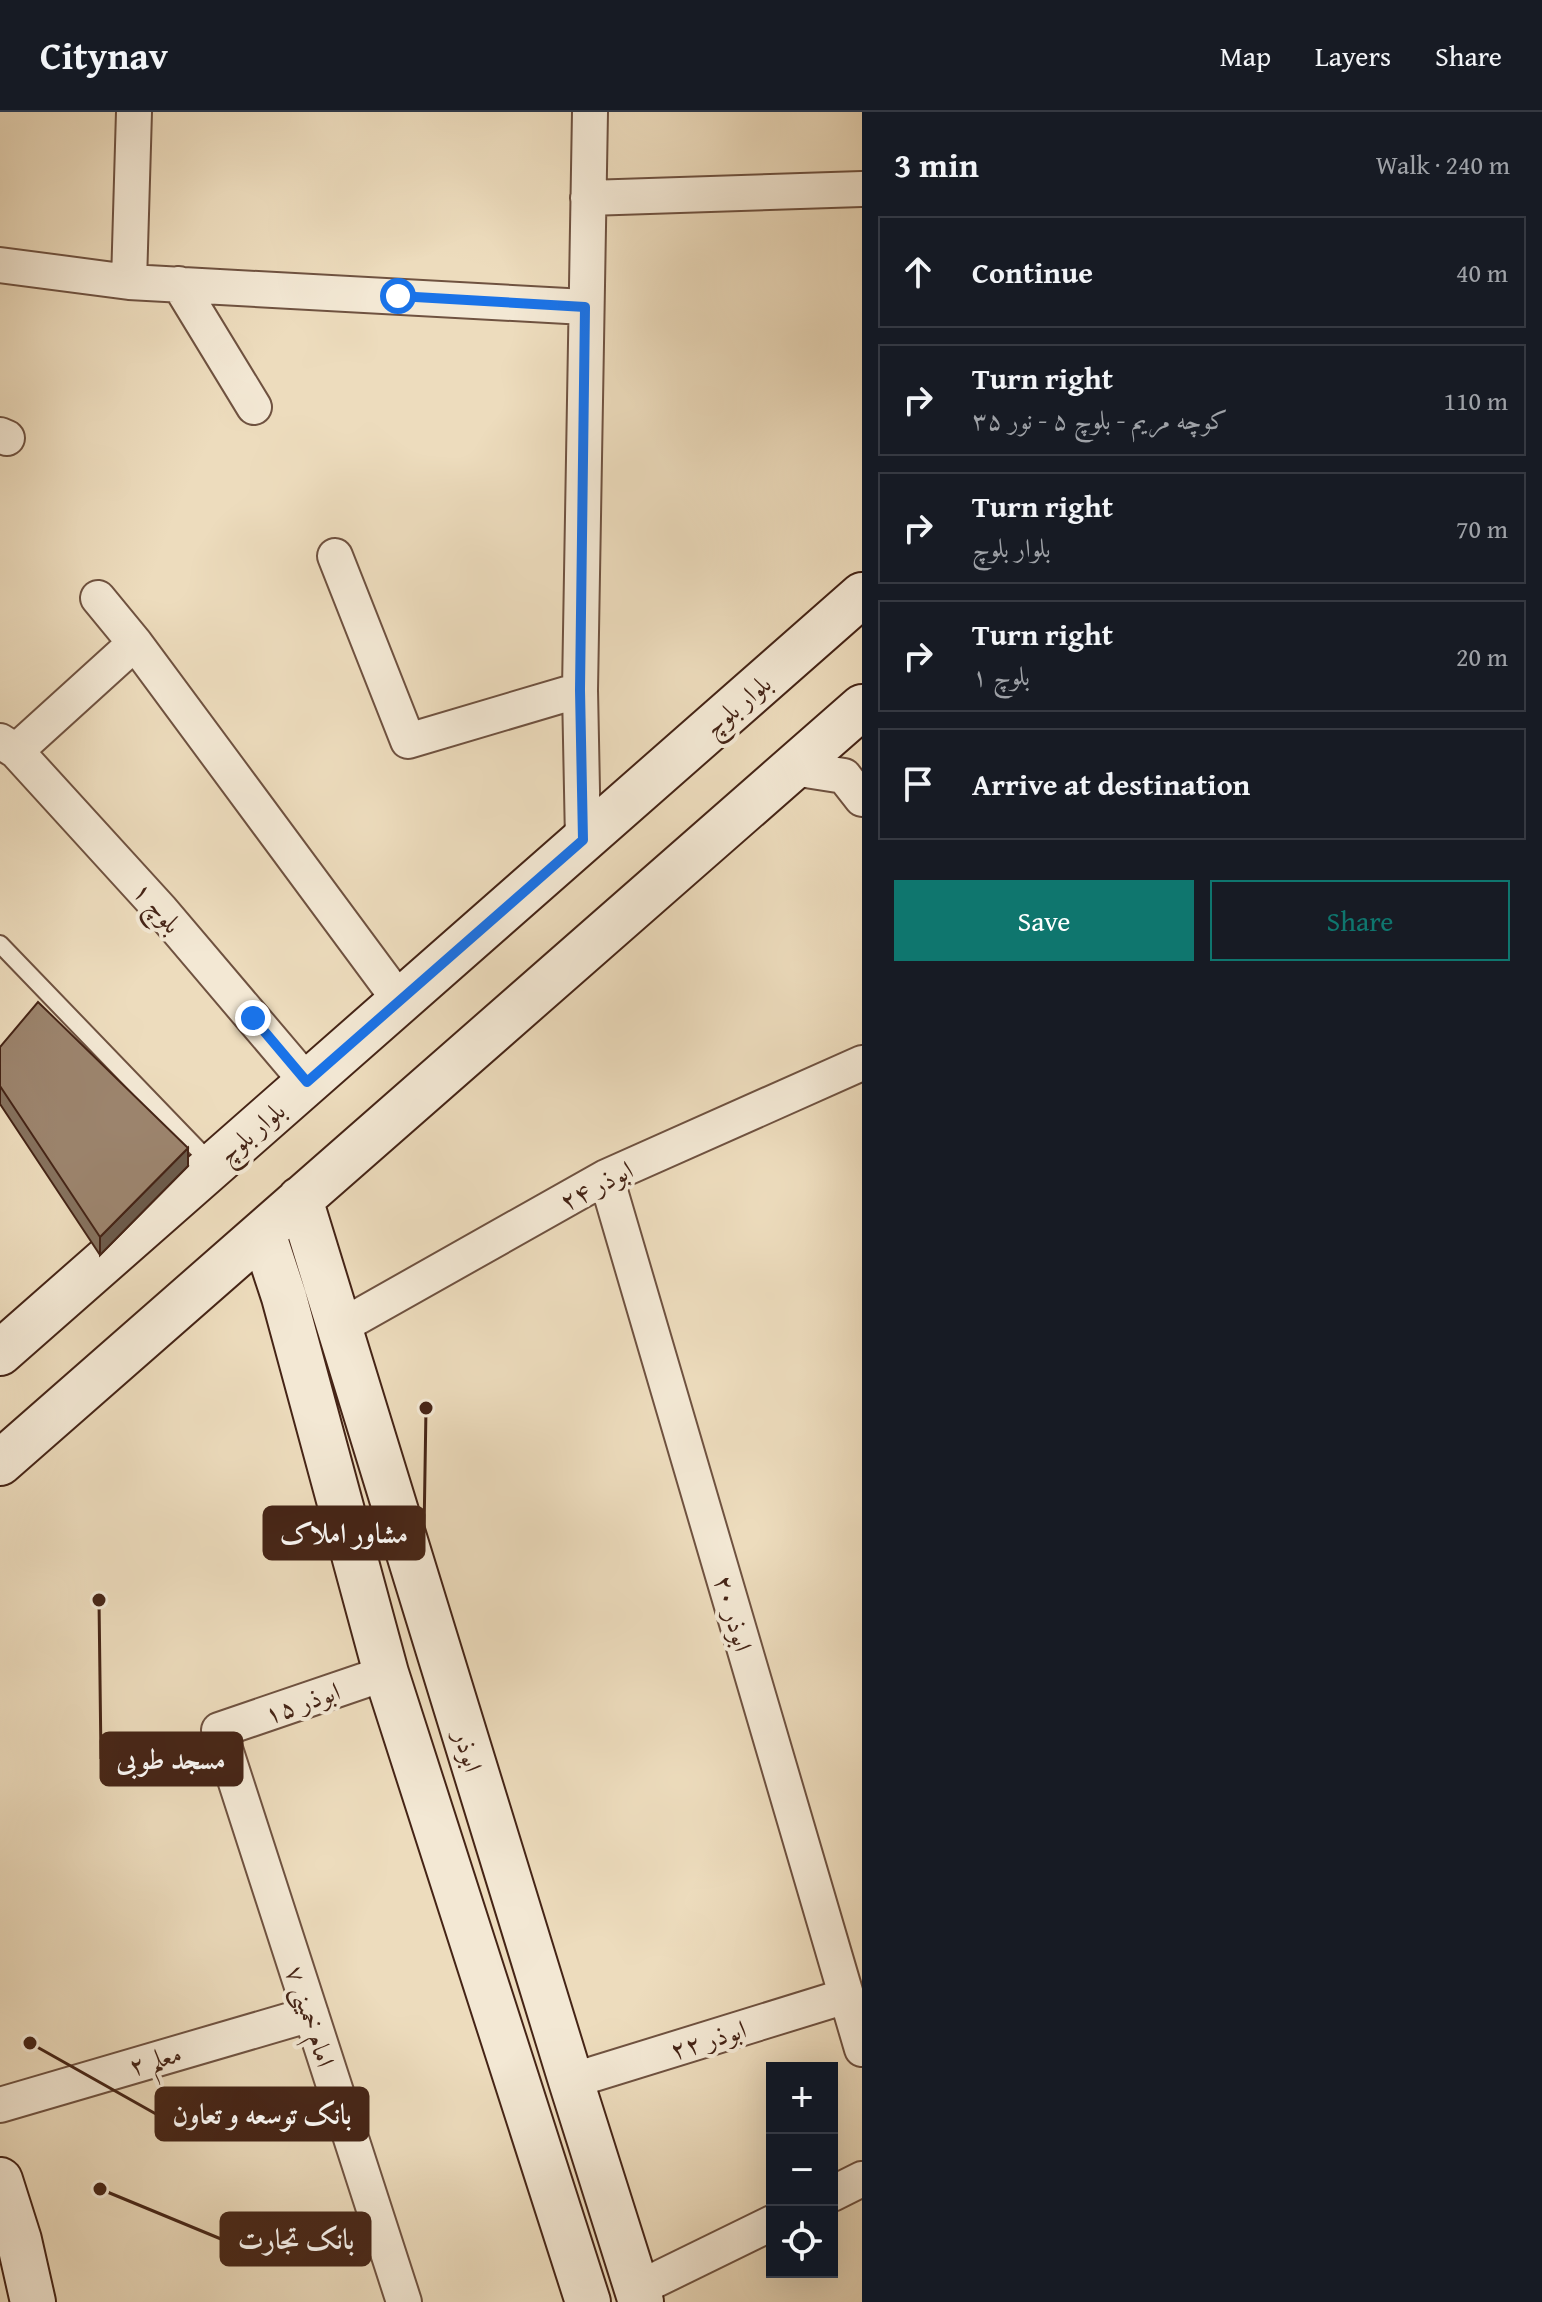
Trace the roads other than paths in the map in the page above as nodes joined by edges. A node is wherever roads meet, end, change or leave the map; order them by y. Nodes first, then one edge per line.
1 (134, 112) edge
2 (590, 112) edge
3 (862, 189) edge
4 (588, 198) junction
5 (0, 265) edge
6 (129, 282) junction
7 (179, 284) junction
8 (585, 307) junction
9 (254, 407) dead end
10 (335, 556) dead end
11 (862, 595) edge
12 (98, 598) dead end
13 (135, 643) junction
14 (580, 690) junction
15 (862, 707) edge
16 (8, 746) edge
17 (793, 768) junction
18 (862, 799) edge
19 (583, 840) junction
20 (0, 944) edge
21 (400, 1001) junction
22 (862, 1063) edge
23 (307, 1082) junction
24 (213, 1165) junction
25 (606, 1177) junction
26 (300, 1199) junction
27 (263, 1233) junction
28 (340, 1327) junction
29 (0, 1353) edge
30 (0, 1463) edge
31 (386, 1673) junction
32 (219, 1730) joint
33 (846, 1996) junction
34 (311, 2014) junction
35 (861, 2040) edge
36 (571, 2081) junction
37 (0, 2105) edge
38 (862, 2179) edge
39 (0, 2180) edge
40 (838, 2191) edge
41 (766, 2226) edge
42 (639, 2296) edge
43 (33, 2302) edge
44 (404, 2302) edge
45 (588, 2302) edge

1 - 6 street
2 - 4 street
3 - 4 street
4 - 8 street
5 - 6 street
6 - 7 street
7 - 8 street
7 - 9 street
8 - 14 street
10 - 14 street
11 - 19 main road, بلوار بلوچ
12 - 13 street
13 - 16 street
13 - 21 street
14 - 19 street
15 - 17 main road
16 - 23 street, بلوچ ۱
17 - 18 street
17 - 26 main road
19 - 21 main road, بلوار بلوچ
20 - 24 lane
21 - 23 main road, بلوار بلوچ
22 - 25 street, ابوذر ۲۴
23 - 24 main road, بلوار بلوچ
24 - 29 main road, بلوار بلوچ
25 - 28 street, ابوذر ۲۴
25 - 33 street, ابوذر ۲۰
26 - 27 main road
26 - 28 main road, ابوذر
27 - 30 main road
27 - 31 main road
28 - 36 main road, ابوذر
31 - 32 street, ابوذر ۱۵
31 - 45 main road
32 - 34 street, امام خمینی ۷
33 - 35 street, ابوذر ۲۰
33 - 36 street, ابوذر ۲۲
34 - 37 street, معلم ۲
34 - 44 street, امام خمینی ۷
36 - 42 main road, ابوذر
38 - 40 street
39 - 43 main road
41 - 42 street

